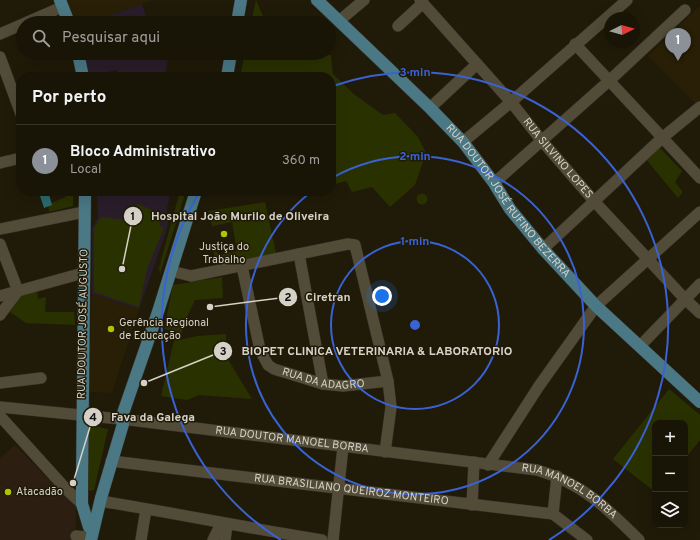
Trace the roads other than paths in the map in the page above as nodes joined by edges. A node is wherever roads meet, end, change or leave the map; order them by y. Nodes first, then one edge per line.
1 (235, 0) edge
2 (241, 0) edge
3 (249, 0) edge
4 (317, 0) edge
5 (364, 0) edge
6 (627, 0) edge
7 (422, 2) edge
8 (61, 4) edge
9 (685, 10) dead end
10 (38, 16) edge
11 (66, 16) edge
12 (237, 16) edge
13 (239, 16) edge
14 (240, 16) edge
15 (334, 16) edge
16 (336, 18) edge
17 (339, 21) junction
18 (398, 26) dead end
19 (16, 27) edge
20 (0, 34) edge
21 (575, 44) junction
22 (0, 57) edge
23 (79, 60) edge
24 (230, 60) edge
25 (477, 64) junction
26 (82, 72) edge
27 (228, 72) edge
28 (610, 80) junction
29 (16, 100) edge
30 (512, 102) junction
31 (430, 108) junction
32 (700, 108) edge
33 (662, 138) junction
34 (542, 141) junction
35 (463, 142) junction
36 (16, 159) edge
37 (0, 164) edge
38 (700, 178) edge
39 (494, 183) junction
40 (85, 196) edge
41 (194, 196) edge
42 (594, 201) junction
43 (84, 212) junction
44 (700, 212) edge
45 (0, 229) edge
46 (0, 244) edge
47 (542, 249) junction
48 (300, 254) junction
49 (648, 258) junction
50 (242, 266) junction
51 (171, 271) junction
52 (83, 273) junction
53 (700, 284) edge
54 (18, 291) junction
55 (0, 296) edge
56 (684, 298) junction
57 (596, 306) junction
58 (700, 313) edge
59 (0, 314) edge
60 (640, 346) junction
61 (41, 378) dead end
62 (388, 381) junction
63 (0, 383) edge
64 (323, 384) junction
65 (700, 402) edge
66 (0, 407) edge
67 (82, 415) junction
68 (0, 416) edge
69 (122, 419) junction
70 (343, 447) junction
71 (385, 452) junction
72 (111, 461) junction
73 (474, 462) junction
74 (488, 465) junction
75 (557, 476) junction
76 (339, 489) junction
77 (100, 502) junction
78 (82, 504) junction
79 (472, 505) junction
80 (146, 509) junction
81 (553, 514) junction
82 (224, 524) junction
83 (86, 536) edge
84 (141, 540) edge
85 (213, 540) edge
86 (225, 540) edge
87 (322, 540) edge
88 (332, 540) edge
89 (587, 540) edge
90 (639, 540) edge

1 - 12 main road
2 - 13 main road
3 - 14 main road
4 - 15 main road, RUA DOUTOR JOSÉ RUFINO BEZERRA
5 - 17 street
6 - 21 street
7 - 18 street
7 - 25 street, RUA SILVINO LOPES
8 - 10 street
8 - 11 main road
9 - 28 street
16 - 17 main road, RUA DOUTOR JOSÉ RUFINO BEZERRA
17 - 31 main road, RUA DOUTOR JOSÉ RUFINO BEZERRA
19 - 20 street
21 - 28 street
21 - 30 street
22 - 29 street
23 - 26 main road
24 - 27 main road
25 - 30 street, RUA SILVINO LOPES
25 - 31 street
28 - 33 street
28 - 34 street
30 - 34 street, RUA SILVINO LOPES
30 - 35 street
31 - 35 main road, RUA DOUTOR JOSÉ RUFINO BEZERRA
32 - 33 street
33 - 38 street
33 - 42 street
34 - 39 street
34 - 42 street, RUA SILVINO LOPES
35 - 39 main road, RUA DOUTOR JOSÉ RUFINO BEZERRA
36 - 37 street
39 - 47 main road, RUA DOUTOR JOSÉ RUFINO BEZERRA
40 - 43 main road, RUA DOUTOR JOSÉ AUGUSTO
41 - 51 main road
42 - 47 street
42 - 49 street, RUA SILVINO LOPES
43 - 45 street
43 - 52 main road, RUA DOUTOR JOSÉ AUGUSTO
44 - 49 street
46 - 54 street
47 - 57 main road, RUA DOUTOR JOSÉ RUFINO BEZERRA
48 - 50 street
48 - 62 street
48 - 64 street
49 - 56 street, RUA SILVINO LOPES
49 - 57 street
50 - 51 street
50 - 64 street, RUA DA ADAGRO
51 - 69 main road
52 - 54 street
52 - 67 main road, RUA DOUTOR JOSÉ AUGUSTO
53 - 56 street
54 - 55 street
54 - 59 street
56 - 58 street, RUA SILVINO LOPES
56 - 60 street
57 - 60 main road, RUA DOUTOR JOSÉ RUFINO BEZERRA
57 - 74 street
60 - 65 main road, RUA DOUTOR JOSÉ RUFINO BEZERRA
61 - 63 street
62 - 64 street, RUA DA ADAGRO
62 - 71 street
66 - 67 street, RUA DOUTOR MANOEL BORBA
67 - 69 street, RUA DOUTOR MANOEL BORBA
67 - 78 main road, RUA DOUTOR JOSÉ AUGUSTO
68 - 78 street
69 - 70 street, RUA DOUTOR MANOEL BORBA
69 - 72 main road
69 - 83 main road
70 - 71 street, RUA DOUTOR MANOEL BORBA
70 - 76 street
71 - 73 street, RUA DOUTOR MANOEL BORBA
72 - 76 street, RUA BRASILIANO QUEIROZ MONTEIRO
72 - 77 main road
73 - 74 street, RUA DOUTOR MANOEL BORBA
73 - 79 street
74 - 75 street, RUA MANOEL BORBA
75 - 81 street
75 - 90 street, RUA MANOEL BORBA
76 - 79 street, RUA BRASILIANO QUEIROZ MONTEIRO
76 - 88 street
77 - 80 street
77 - 83 main road
78 - 83 main road, RUA DOUTOR JOSÉ AUGUSTO
79 - 81 street, RUA BRASILIANO QUEIROZ MONTEIRO
80 - 82 street
80 - 84 street
81 - 89 street
82 - 85 street
82 - 86 street
82 - 87 street

